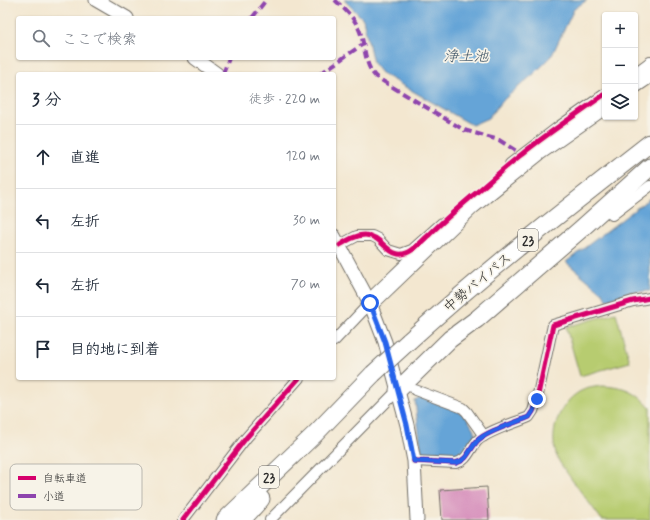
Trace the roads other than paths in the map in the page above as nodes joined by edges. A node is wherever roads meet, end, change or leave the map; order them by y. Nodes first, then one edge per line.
1 (96, 0) edge
2 (124, 16) edge
3 (198, 60) edge
4 (650, 62) edge
5 (638, 71) edge
6 (214, 72) edge
7 (650, 74) edge
8 (638, 82) edge
9 (602, 96) edge
10 (602, 107) edge
11 (650, 143) edge
12 (650, 167) edge
13 (650, 186) edge
14 (612, 215) dead end
15 (337, 240) edge
16 (650, 298) edge
17 (370, 303) junction
18 (336, 339) edge
19 (297, 380) edge
20 (398, 390) junction
21 (415, 390) dead end
22 (315, 434) junction
23 (484, 436) junction
24 (414, 461) junction
25 (183, 520) edge
26 (225, 520) edge
27 (242, 520) edge
28 (270, 520) edge
29 (417, 520) edge

1 - 2 street
3 - 6 street
4 - 5 street
7 - 8 highway
9 - 15 street
10 - 17 highway
11 - 22 highway, 中勢バイパス / 23, bridge
12 - 20 highway
13 - 14 street
15 - 17 street
16 - 23 street
17 - 18 street
17 - 20 street
19 - 25 street
20 - 24 street
20 - 28 street
21 - 23 street
22 - 26 highway, 中勢バイパス / 23
22 - 27 highway, 中勢バイパス / 23
23 - 24 street
24 - 29 street

